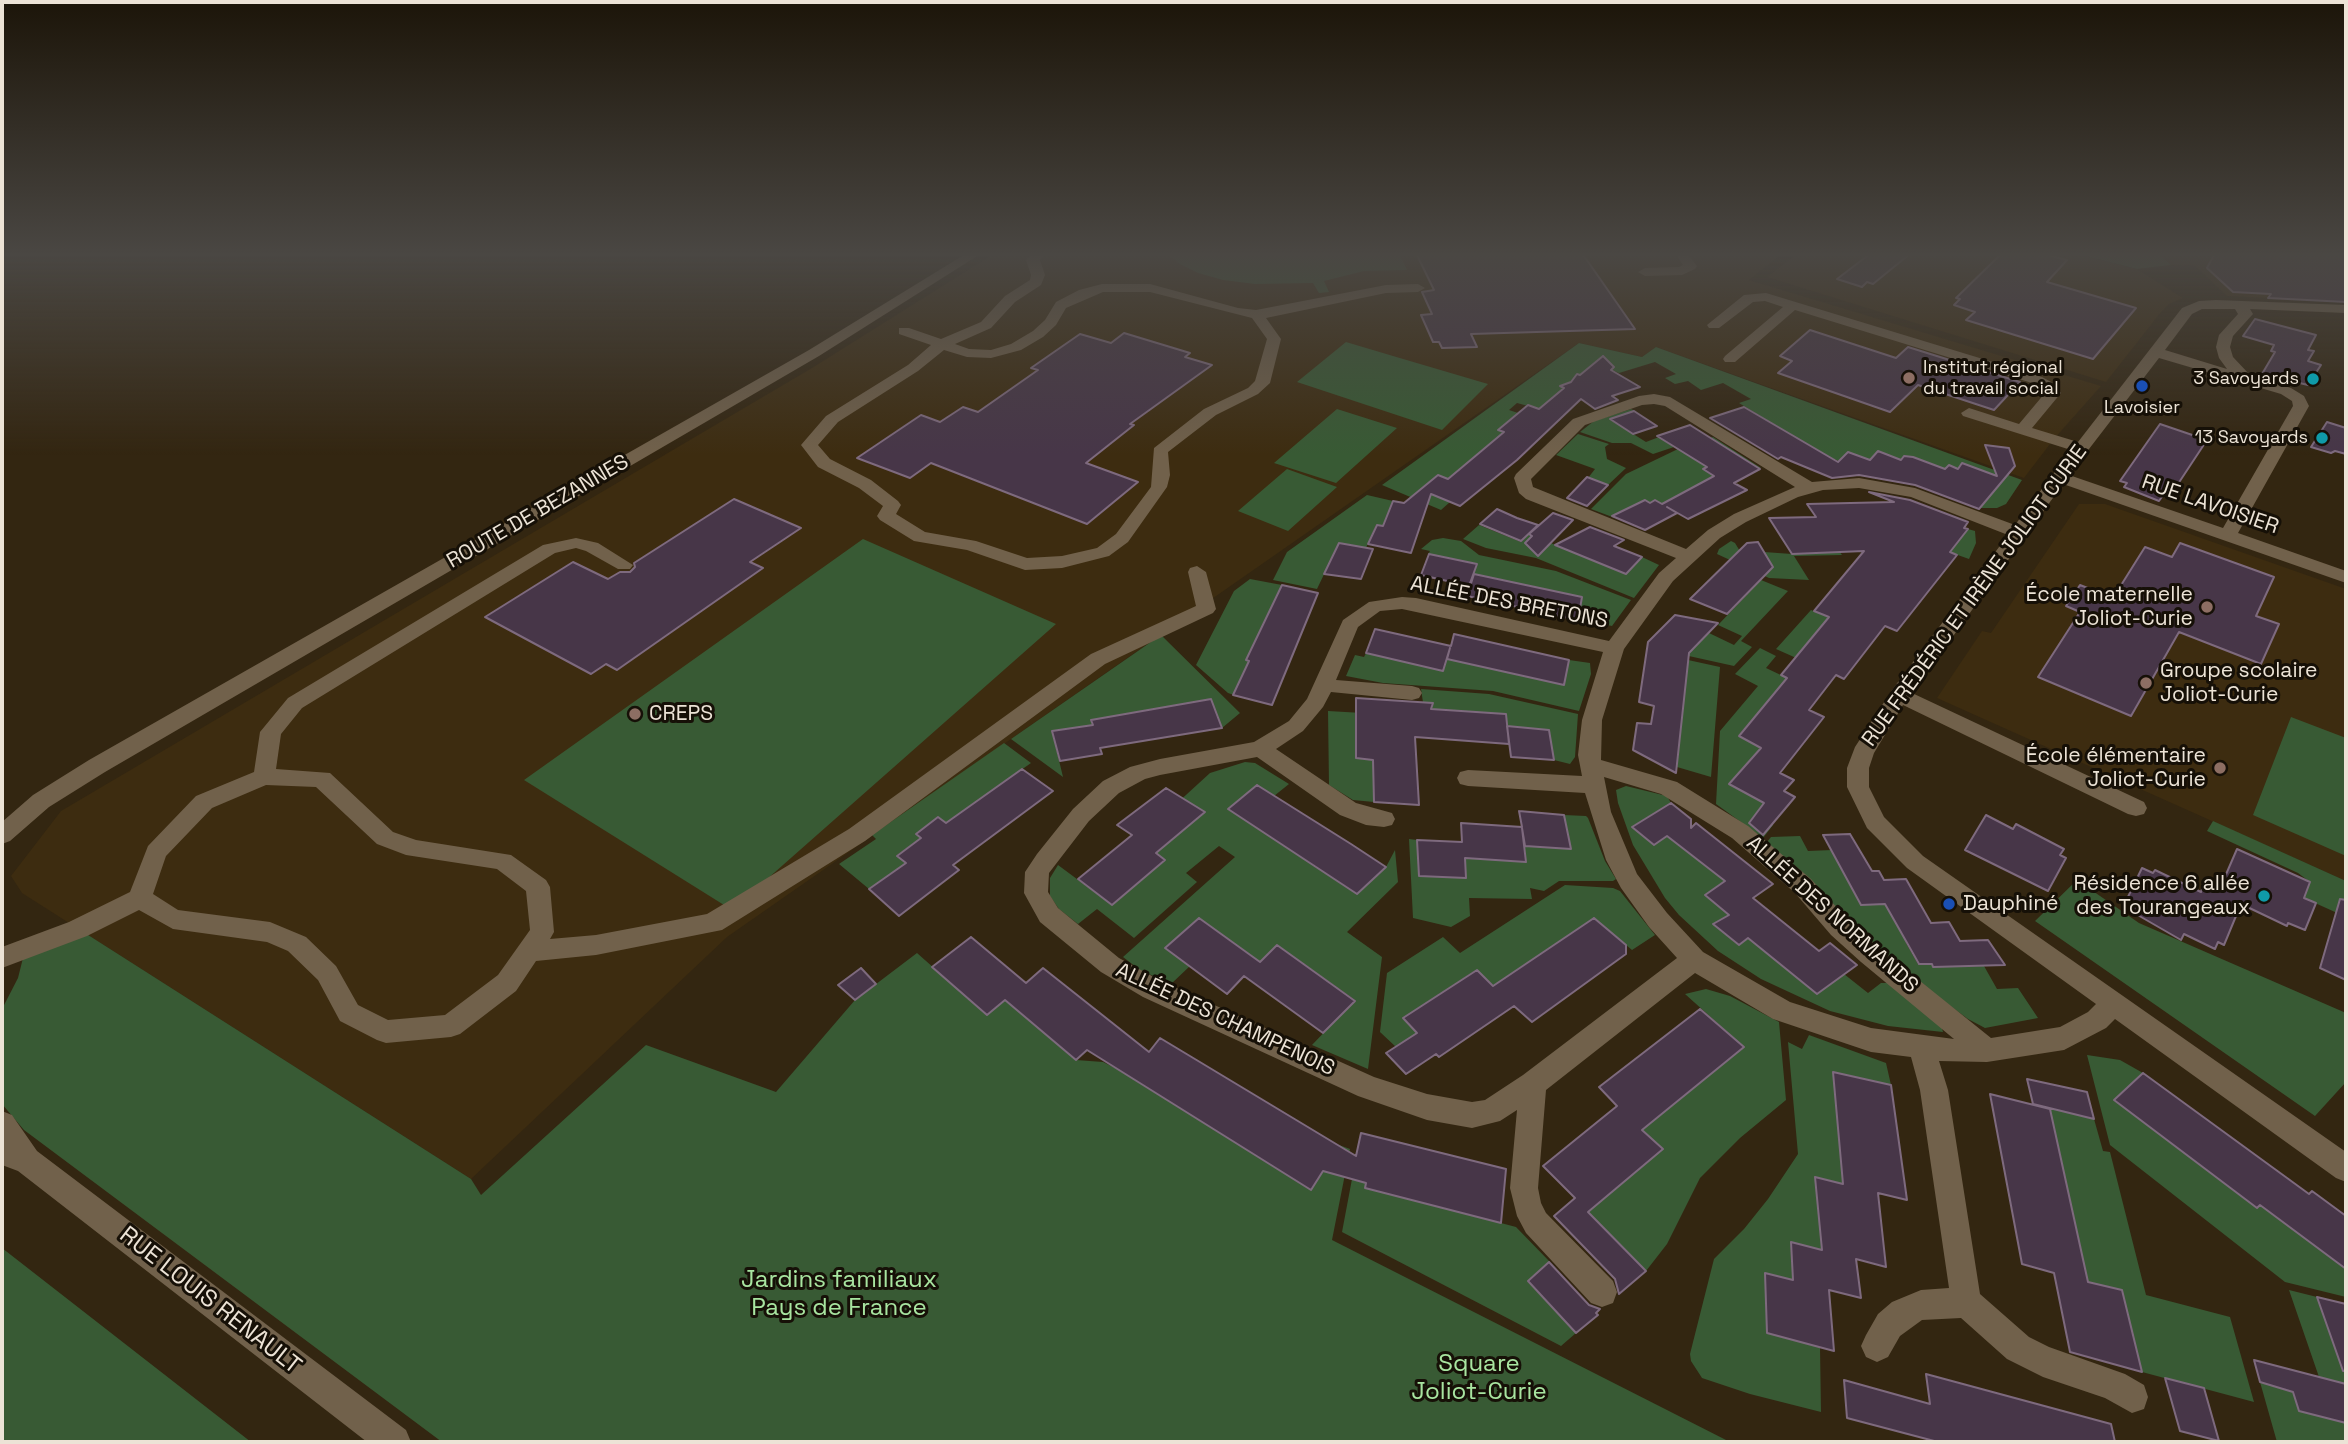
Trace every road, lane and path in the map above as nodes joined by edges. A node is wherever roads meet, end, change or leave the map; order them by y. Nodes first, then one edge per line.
1 (867, 320) edge
2 (990, 320) edge
3 (1052, 320) edge
4 (1260, 320) edge
5 (1720, 320) edge
6 (1775, 320) edge
7 (1843, 320) edge
8 (2180, 320) edge
9 (2240, 320) edge
10 (1714, 325) dead end
11 (904, 331) dead end
12 (942, 344) junction
13 (2151, 357) junction
14 (1730, 359) dead end
15 (2246, 386) junction
16 (1969, 413) dead end
17 (2022, 430) junction
18 (2080, 448) junction
19 (2059, 477) junction
20 (1809, 488) junction
21 (2017, 532) junction
22 (2228, 536) junction
23 (1687, 556) junction
24 (624, 565) dead end
25 (1197, 572) dead end
26 (2346, 577) edge
27 (1614, 648) junction
28 (1324, 684) junction
29 (1412, 693) dead end
30 (1899, 695) junction
31 (1260, 749) junction
32 (97, 766) junction
33 (1592, 775) junction
34 (264, 777) junction
35 (1468, 778) dead end
36 (2136, 808) dead end
37 (1384, 819) dead end
38 (2, 835) edge
39 (2, 853) edge
40 (140, 898) junction
41 (528, 952) junction
42 (2, 958) edge
43 (1694, 959) junction
44 (2114, 1003) junction
45 (1922, 1049) junction
46 (1987, 1050) junction
47 (1533, 1084) junction
48 (2, 1124) edge
49 (14, 1156) edge
50 (2346, 1168) edge
51 (1602, 1292) dead end
52 (1966, 1301) junction
53 (1877, 1346) dead end
54 (2132, 1396) dead end
55 (394, 1442) edge

1 - 32 street, ROUTE DE BEZANNES
2 - 12 street
3 - 12 street
4 - 12 street
5 - 10 street
6 - 14 street
7 - 17 street
8 - 13 street, RUE FRÉDÉRIC ET IRÈNE JOLIOT CURIE
9 - 15 street
11 - 12 street
13 - 15 street
13 - 18 street, RUE FRÉDÉRIC ET IRÈNE JOLIOT CURIE
15 - 22 street
16 - 17 street
17 - 18 street
18 - 19 street, RUE FRÉDÉRIC ET IRÈNE JOLIOT CURIE
19 - 21 street, RUE FRÉDÉRIC ET IRÈNE JOLIOT CURIE
19 - 22 street, RUE LAVOISIER
20 - 21 street
20 - 23 street
20 - 23 street
21 - 30 street, RUE FRÉDÉRIC ET IRÈNE JOLIOT CURIE
22 - 26 street, RUE LAVOISIER
23 - 27 street
24 - 34 street
25 - 41 street
27 - 28 street, ALLÉE DES BRETONS
27 - 33 street
28 - 29 street
28 - 31 street, ALLÉE DES BRETONS
30 - 36 street
30 - 44 street, RUE FRÉDÉRIC ET IRÈNE JOLIOT CURIE
31 - 37 street
31 - 47 street, ALLÉE DES CHAMPENOIS
32 - 38 street
32 - 39 street
33 - 35 street, ALLÉE DES NORMANDS
33 - 43 street
33 - 46 street, ALLÉE DES NORMANDS
34 - 40 street
34 - 41 street
40 - 41 street
40 - 42 street
43 - 45 street
43 - 47 street, ALLÉE DES CHAMPENOIS
44 - 46 street
44 - 50 street, RUE FRÉDÉRIC ET IRÈNE JOLIOT CURIE
45 - 46 street
45 - 52 street
47 - 51 street
48 - 49 street, RUE LOUIS RENAULT
49 - 55 street, RUE LOUIS RENAULT
52 - 53 street
52 - 54 street

